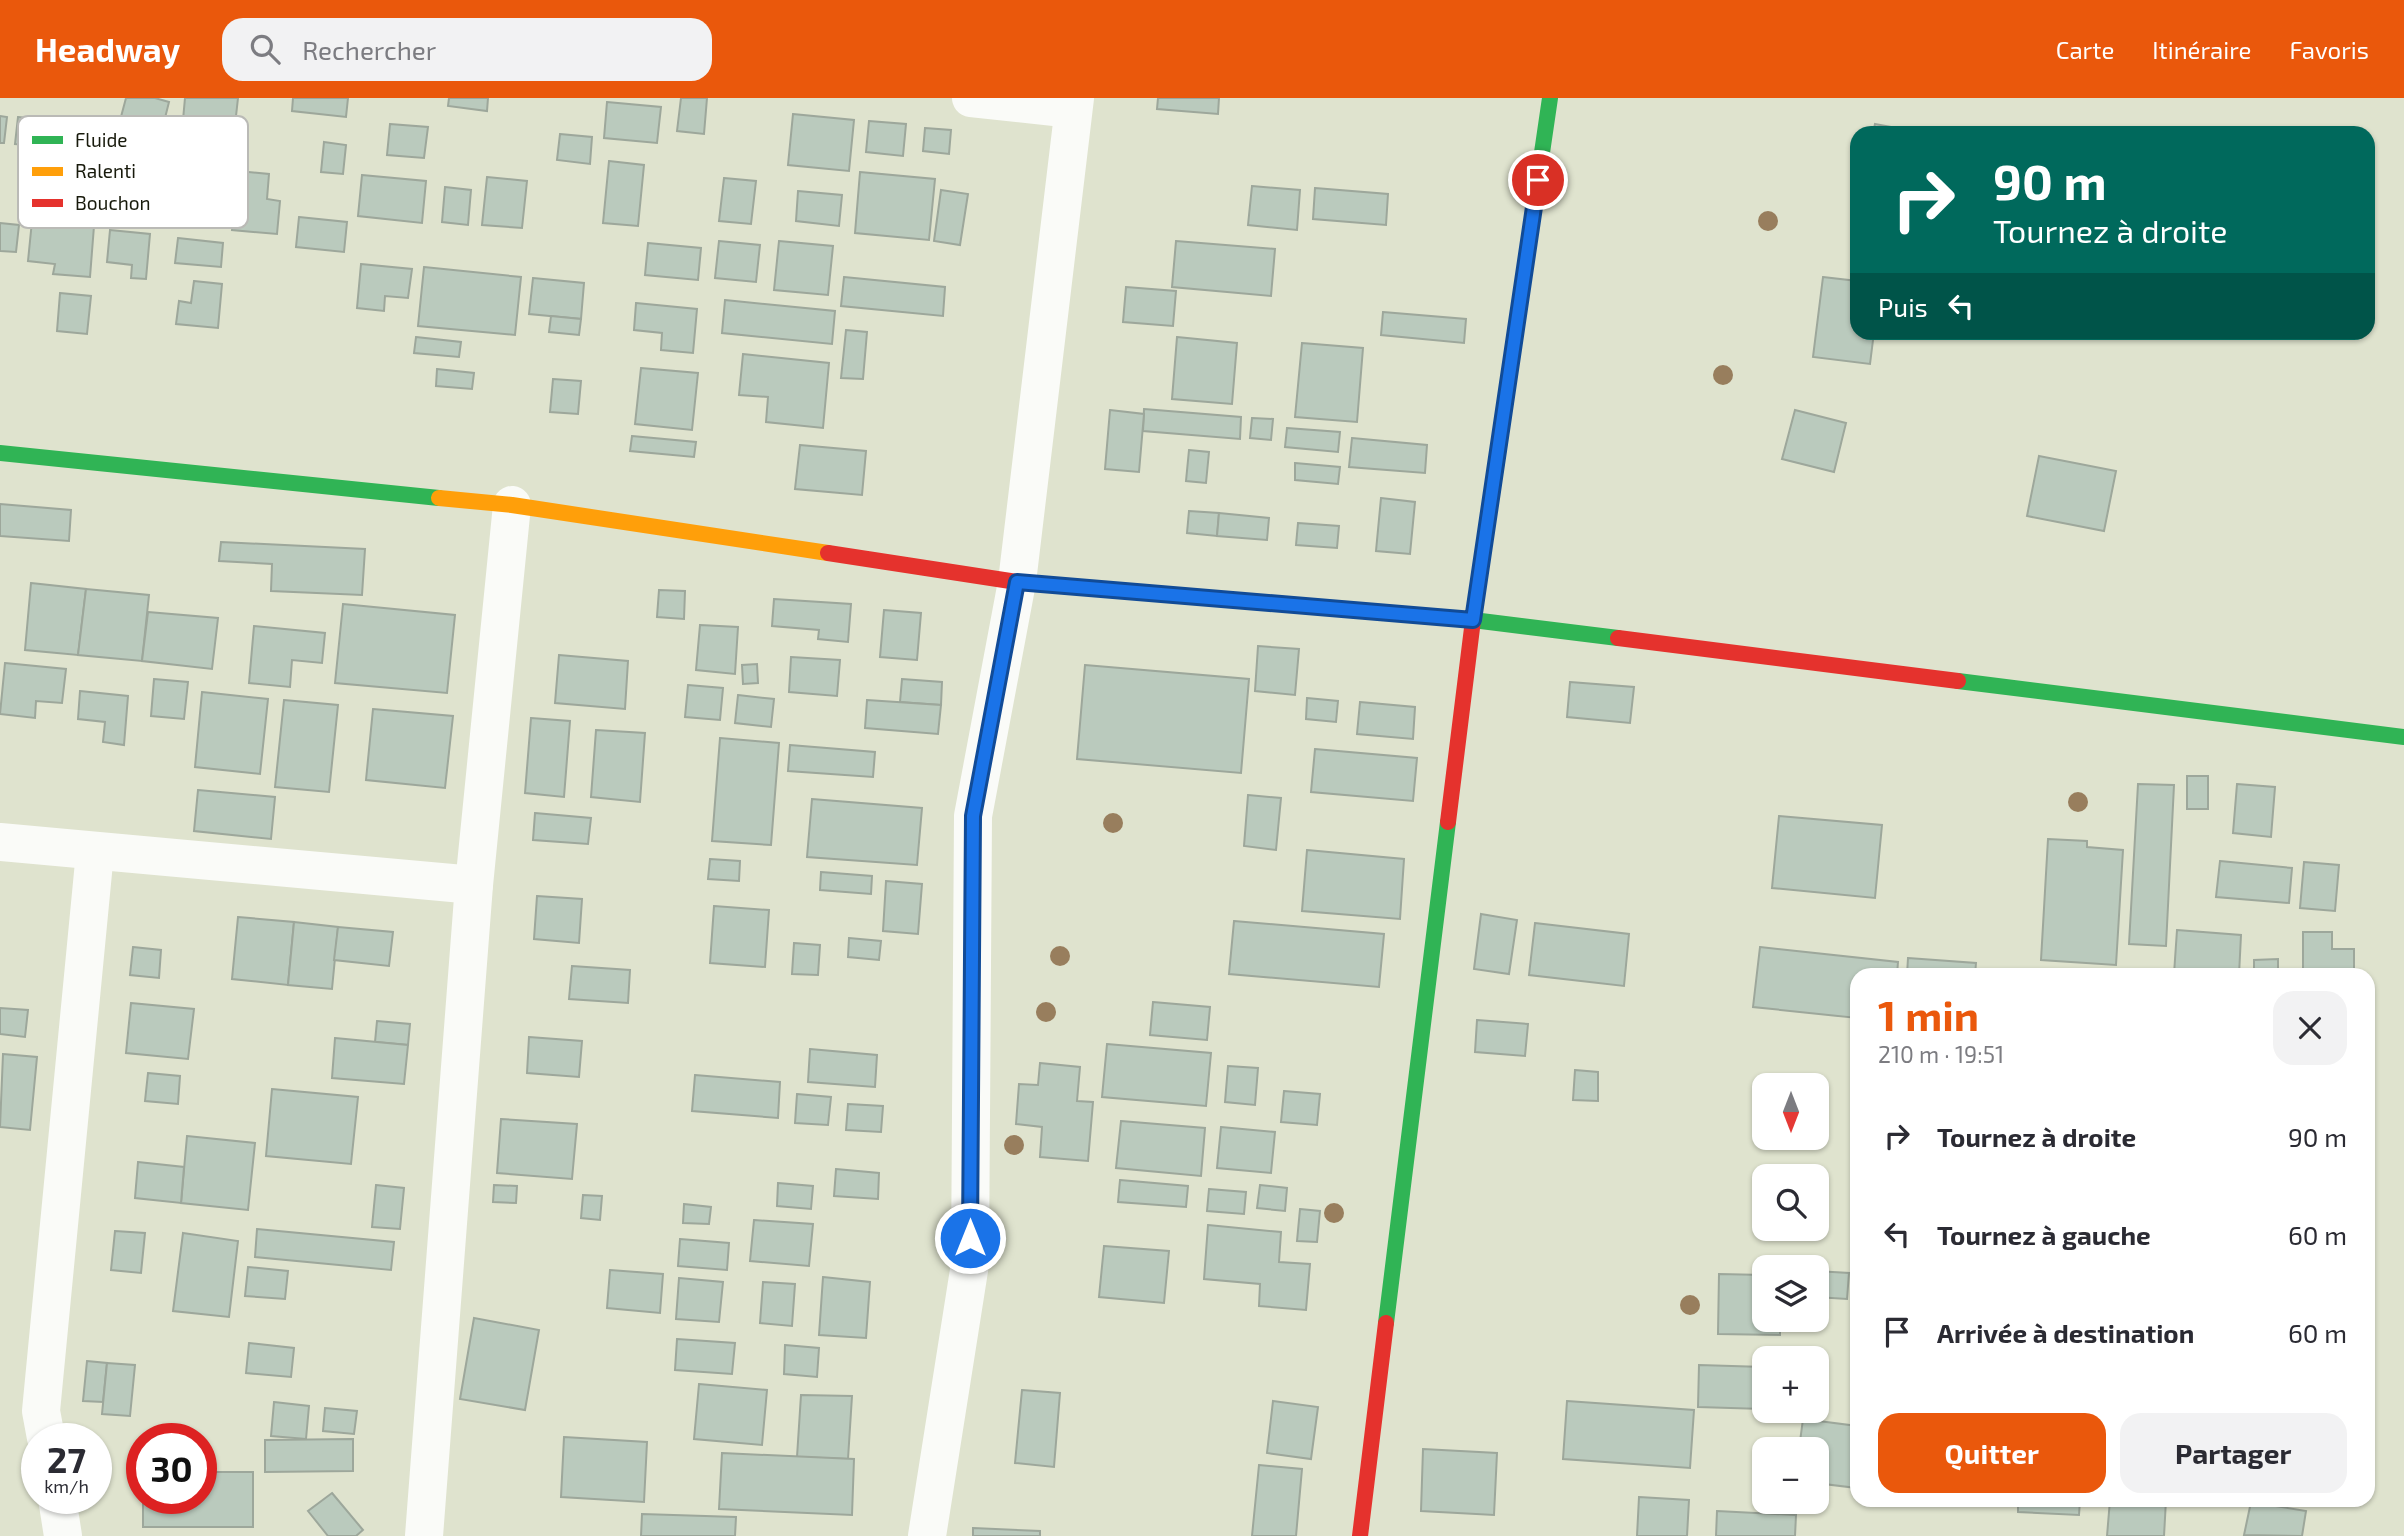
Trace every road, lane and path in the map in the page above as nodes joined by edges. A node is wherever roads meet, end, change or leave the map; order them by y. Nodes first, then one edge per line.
1 (971, 98) edge
2 (1550, 98) edge
3 (1074, 103) edge
4 (0, 453) edge
5 (512, 505) junction
6 (1017, 582) junction
7 (1473, 620) junction
8 (2404, 737) edge
9 (0, 842) edge
10 (95, 852) junction
11 (474, 885) junction
12 (43, 1423) edge
13 (60, 1514) edge
14 (63, 1536) edge
15 (424, 1536) edge
16 (927, 1536) edge
17 (1360, 1536) edge

1 - 3 street
2 - 7 street
3 - 6 street
4 - 5 street
5 - 6 street
5 - 11 street
6 - 7 street
6 - 16 street
7 - 8 street
7 - 17 street
9 - 10 street
10 - 11 street
10 - 12 street
11 - 15 street
13 - 14 street

